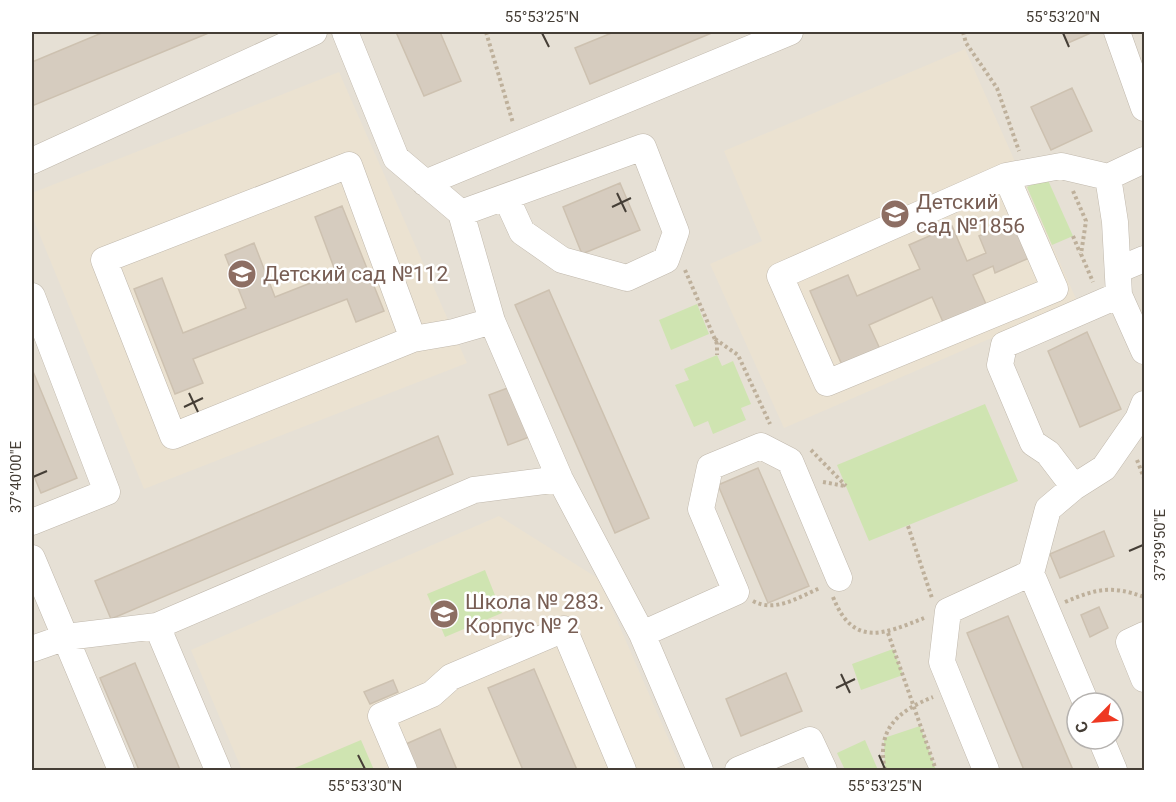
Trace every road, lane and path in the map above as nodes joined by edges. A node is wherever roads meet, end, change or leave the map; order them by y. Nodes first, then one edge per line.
1 (314, 32) edge
2 (345, 32) edge
3 (486, 32) edge
4 (790, 32) edge
5 (963, 32) edge
6 (1117, 32) edge
7 (1144, 108) edge
8 (519, 144) junction
9 (1144, 160) edge
10 (32, 161) edge
11 (1061, 166) junction
12 (1016, 174) junction
13 (1107, 177) junction
14 (425, 183) junction
15 (506, 197) junction
16 (461, 213) junction
17 (1073, 236) dead end
18 (1081, 254) junction
19 (1144, 259) edge
20 (1120, 269) junction
21 (693, 286) dead end
22 (32, 296) edge
23 (1111, 298) junction
24 (492, 321) junction
25 (413, 339) junction
26 (715, 339) junction
27 (1144, 351) edge
28 (717, 355) dead end
29 (1144, 404) edge
30 (776, 427) dead end
31 (804, 443) dead end
32 (560, 479) junction
33 (846, 486) dead end
34 (1074, 487) junction
35 (32, 522) edge
36 (908, 526) dead end
37 (32, 558) edge
38 (1032, 573) junction
39 (836, 590) junction
40 (736, 592) junction
41 (1144, 597) edge
42 (1047, 610) junction
43 (942, 612) junction
44 (157, 626) junction
45 (888, 633) junction
46 (642, 634) junction
47 (1144, 635) edge
48 (66, 637) junction
49 (32, 649) edge
50 (1144, 679) edge
51 (953, 689) junction
52 (1081, 691) edge
53 (913, 705) junction
54 (1106, 751) edge
55 (121, 771) edge
56 (218, 771) edge
57 (404, 771) edge
58 (623, 771) edge
59 (700, 771) edge
60 (738, 771) edge
61 (824, 771) edge
62 (885, 771) edge
63 (936, 771) edge
64 (986, 771) edge
65 (1114, 771) edge

1 - 10 lane
2 - 14 lane
3 - 8 path
4 - 8 lane
5 - 12 path
6 - 7 lane
8 - 14 lane
9 - 13 lane
11 - 12 lane
11 - 13 lane
11 - 18 path
12 - 12 lane
13 - 20 lane
14 - 16 lane
15 - 15 lane
15 - 16 lane
16 - 24 lane
17 - 18 path
18 - 23 path
19 - 20 lane
20 - 23 lane
21 - 26 path
22 - 35 lane
23 - 27 lane
23 - 34 lane
24 - 25 lane
24 - 32 lane
25 - 25 lane
26 - 28 path
26 - 30 path
29 - 34 lane
31 - 33 path
32 - 44 lane
32 - 46 lane
34 - 38 lane
36 - 43 path
37 - 48 lane
38 - 42 lane
38 - 43 lane
39 - 40 path
39 - 40 lane
39 - 45 path
40 - 46 lane
41 - 42 path
42 - 52 lane
43 - 45 path
43 - 51 lane
44 - 48 lane
44 - 56 lane
45 - 53 path
46 - 59 lane
47 - 50 lane
48 - 49 lane
48 - 55 lane
51 - 53 path
51 - 64 lane
53 - 62 path
53 - 63 path
54 - 65 lane
57 - 58 lane
60 - 61 lane

